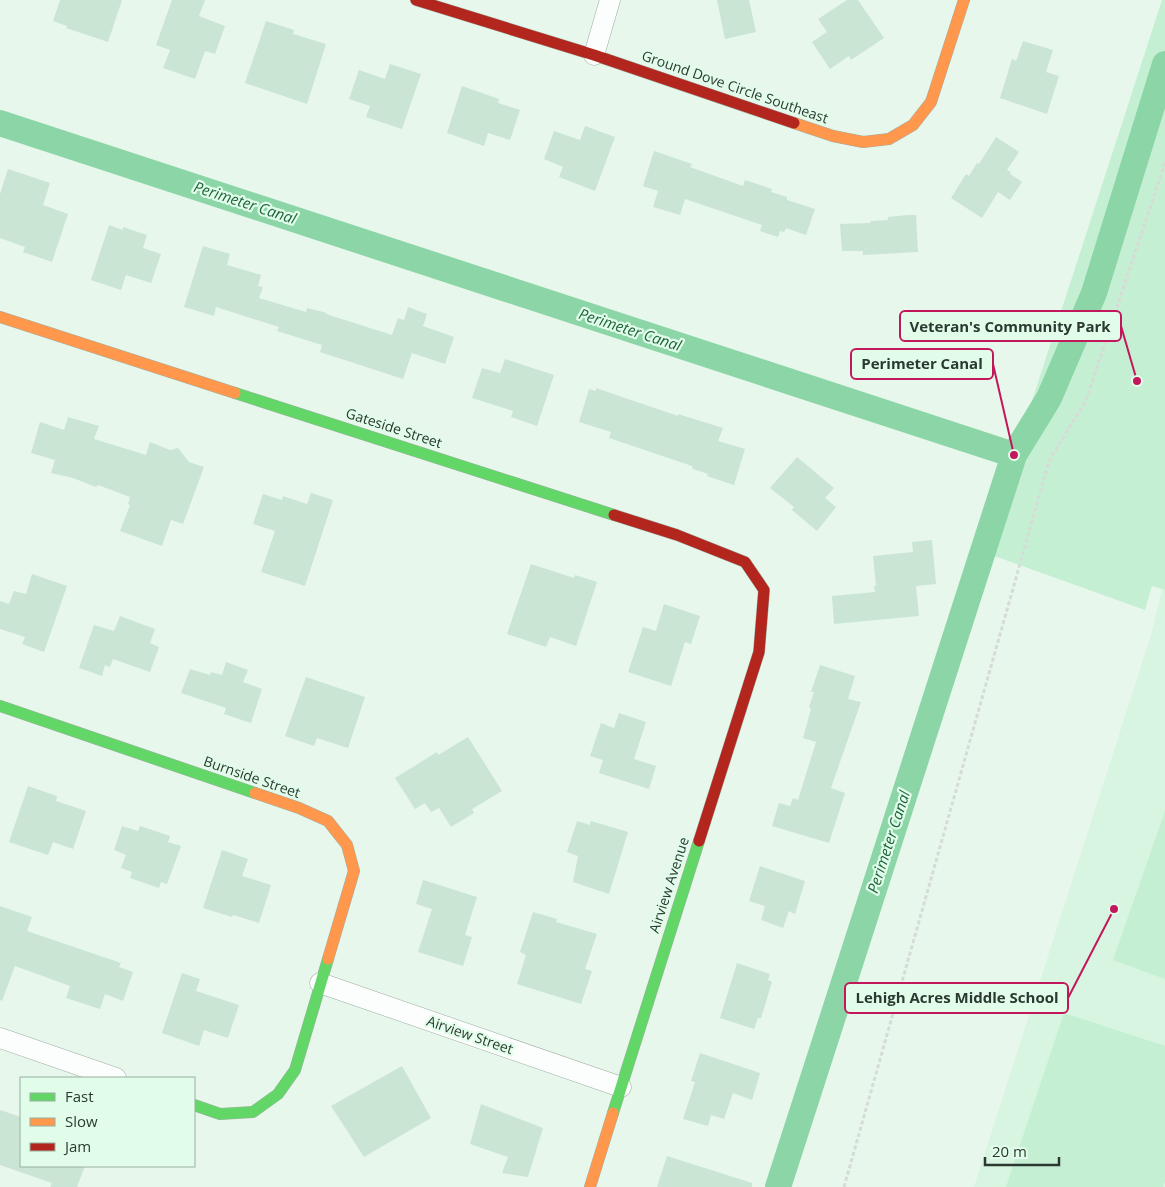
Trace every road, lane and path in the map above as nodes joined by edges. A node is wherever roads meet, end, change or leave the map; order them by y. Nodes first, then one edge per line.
1 (416, 0) edge
2 (610, 0) edge
3 (964, 0) edge
4 (594, 55) junction
5 (1165, 163) edge
6 (0, 316) edge
7 (764, 590) joint
8 (0, 706) edge
9 (320, 983) junction
10 (0, 1038) edge
11 (113, 1077) edge
12 (621, 1088) junction
13 (195, 1105) edge
14 (590, 1187) edge
15 (844, 1187) edge

1 - 4 street, Ground Dove Circle Southeast
2 - 4 street
3 - 4 street, Ground Dove Circle Southeast
5 - 15 path
6 - 7 street, Gateside Street
7 - 12 street, Airview Avenue
8 - 9 street, Burnside Street
9 - 12 street, Airview Street
9 - 13 street, Burnside Street
10 - 11 street
12 - 14 street, Airview Avenue

